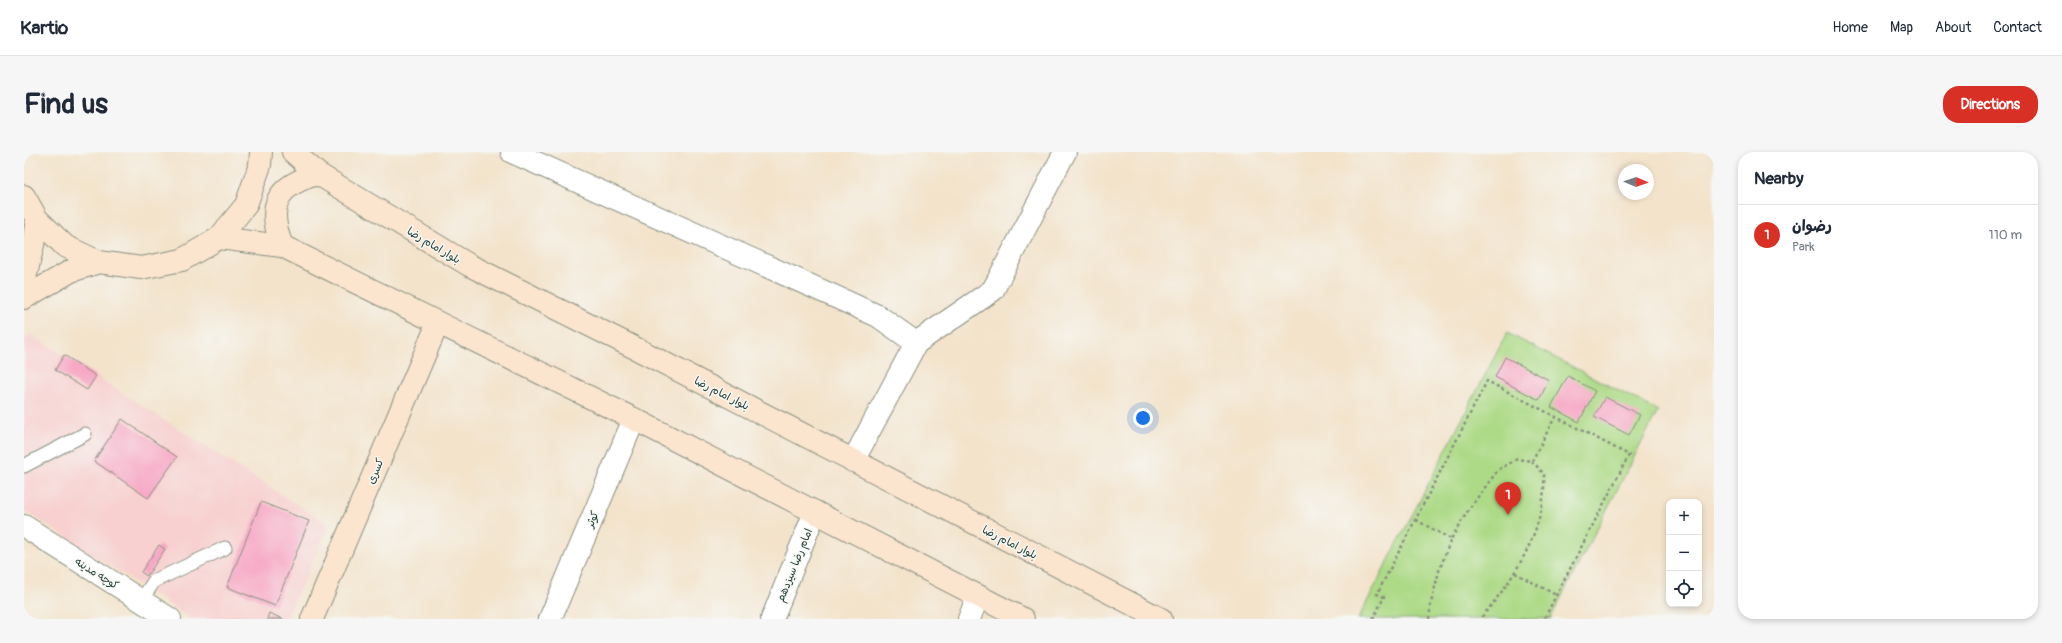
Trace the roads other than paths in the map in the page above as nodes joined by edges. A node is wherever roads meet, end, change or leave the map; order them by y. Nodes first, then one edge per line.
1 (261, 152) edge
2 (293, 152) edge
3 (512, 152) edge
4 (1065, 152) edge
5 (318, 174) junction
6 (24, 196) edge
7 (36, 218) junction
8 (219, 238) junction
9 (282, 246) junction
10 (99, 262) junction
11 (24, 283) edge
12 (24, 298) edge
13 (438, 323) junction
14 (916, 343) junction
15 (634, 419) junction
16 (85, 434) dead end
17 (853, 461) junction
18 (24, 466) edge
19 (815, 512) junction
20 (24, 526) edge
21 (225, 548) dead end
22 (978, 596) junction
23 (141, 601) junction
24 (170, 619) edge
25 (312, 619) edge
26 (550, 619) edge
27 (772, 619) edge
28 (969, 619) edge
29 (1024, 619) edge
30 (1161, 619) edge

1 - 8 main road
2 - 5 main road, بلوار امام رضا
3 - 14 street
4 - 14 street
5 - 9 main road
5 - 17 main road, بلوار امام رضا
6 - 7 main road
7 - 10 main road
7 - 11 main road
8 - 9 main road
8 - 10 main road
9 - 13 main road
10 - 12 main road
13 - 15 main road
13 - 25 main road, کسری
14 - 17 street
15 - 19 main road
15 - 26 street, کوثر
16 - 18 lane
17 - 30 main road, بلوار امام رضا
19 - 22 main road
19 - 27 street, امام رضا سیزدهم
20 - 23 street, کوچه مدینه
21 - 23 lane
22 - 28 street
22 - 29 main road
23 - 24 street, کوچه مدینه

